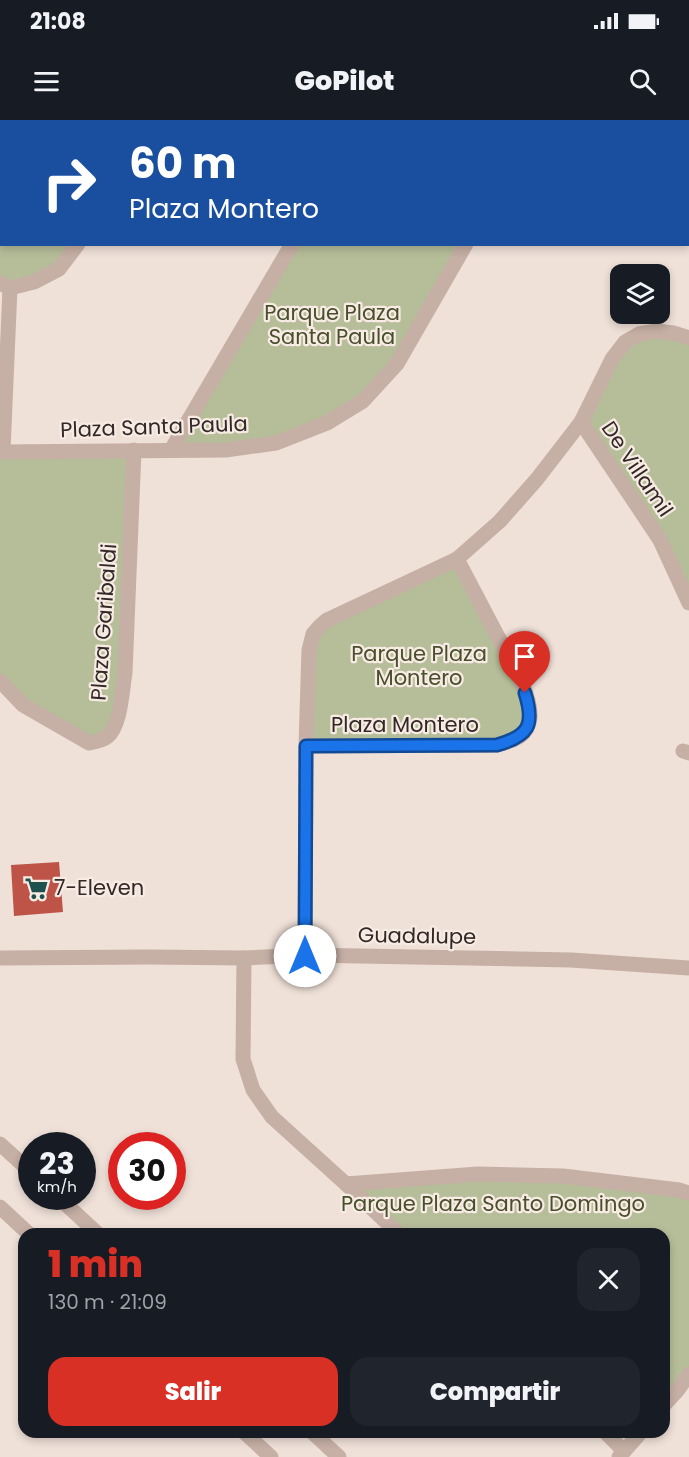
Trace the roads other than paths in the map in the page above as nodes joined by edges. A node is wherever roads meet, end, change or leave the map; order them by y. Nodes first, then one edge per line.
1 (76, 246) edge
2 (291, 246) edge
3 (465, 246) edge
4 (5, 285) edge
5 (689, 338) edge
6 (581, 423) junction
7 (134, 450) junction
8 (171, 450) junction
9 (1, 452) edge
10 (457, 559) junction
11 (689, 603) edge
12 (0, 681) edge
13 (306, 746) junction
14 (305, 956) junction
15 (0, 958) edge
16 (244, 958) junction
17 (689, 968) edge
18 (0, 1144) edge
19 (18, 1160) edge
20 (346, 1184) junction
21 (689, 1193) edge
22 (0, 1207) edge
23 (71, 1210) edge
24 (23, 1228) edge
25 (91, 1228) edge
26 (393, 1228) edge
27 (689, 1374) edge
28 (670, 1399) edge
29 (250, 1438) edge
30 (318, 1438) edge
31 (610, 1438) edge
32 (636, 1438) edge
33 (622, 1454) edge
34 (271, 1457) edge
35 (339, 1457) edge

1 - 4 street
2 - 8 street
3 - 8 street, Plaza Santa Paula
4 - 9 street
5 - 6 street, Plaza Montero
6 - 10 street, Plaza Montero
6 - 11 street, De Villamil
7 - 8 street, Plaza Santa Paula
7 - 9 street, Plaza Santa Paula
7 - 12 street, Plaza Garibaldi
10 - 13 street, Plaza Montero
10 - 13 street, Plaza Montero
13 - 14 street, Plaza Montero
14 - 16 street, Guadalupe
14 - 17 street, Guadalupe
15 - 16 street, Guadalupe
16 - 20 street
18 - 19 street
20 - 21 street
20 - 26 street
22 - 24 street
23 - 25 street
27 - 28 street
29 - 34 street
30 - 35 street
31 - 33 street
32 - 33 street

